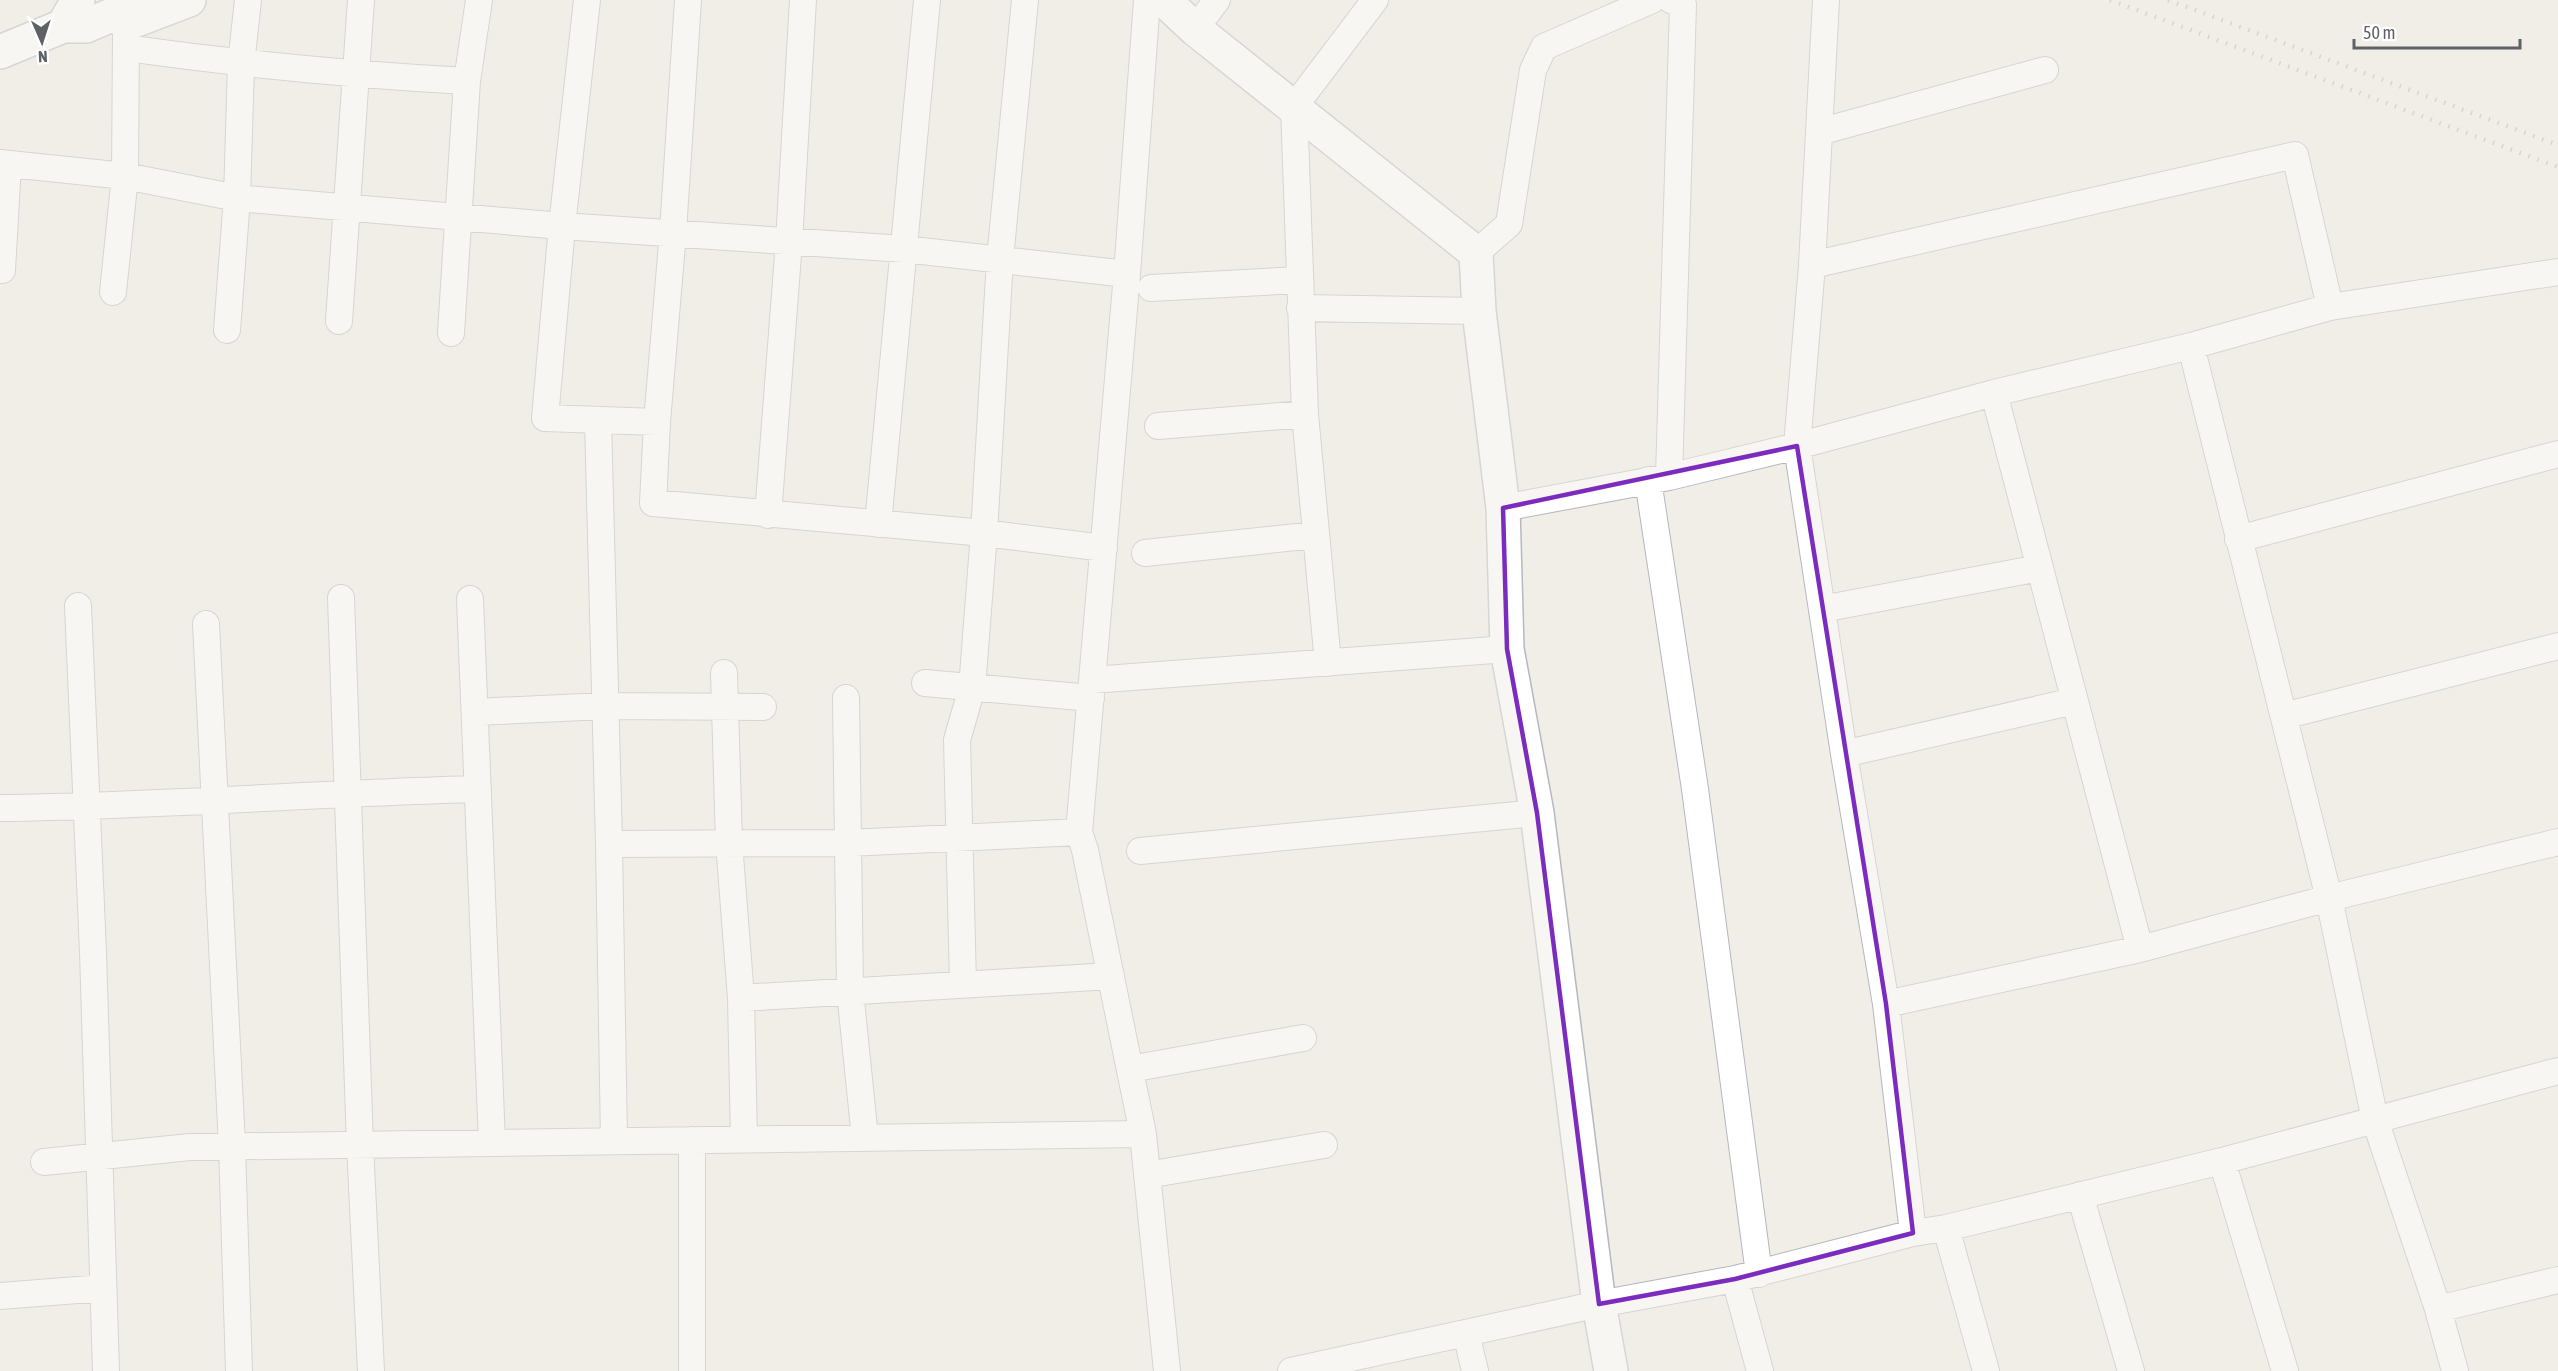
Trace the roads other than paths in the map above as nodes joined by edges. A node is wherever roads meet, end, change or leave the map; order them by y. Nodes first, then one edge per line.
1 (189, 0) edge
2 (248, 0) edge
3 (361, 0) edge
4 (479, 0) edge
5 (587, 0) edge
6 (688, 0) edge
7 (803, 0) edge
8 (927, 0) edge
9 (1025, 0) edge
10 (1147, 0) edge
11 (1164, 0) edge
12 (1218, 0) edge
13 (1375, 0) edge
14 (1652, 0) edge
15 (1671, 0) edge
16 (1826, 0) edge
17 (76, 18) edge
18 (135, 18) edge
19 (1195, 29) junction
20 (0, 51) edge
21 (241, 64) junction
22 (2045, 70) dead end
23 (356, 75) junction
24 (467, 81) junction
25 (1294, 107) junction
26 (1819, 132) junction
27 (4, 164) edge
28 (125, 176) junction
29 (237, 198) junction
30 (347, 208) junction
31 (459, 215) junction
32 (562, 225) junction
33 (673, 232) junction
34 (789, 242) junction
35 (904, 249) junction
36 (1476, 254) junction
37 (1000, 259) junction
38 (1812, 265) junction
39 (2, 270) dead end
40 (2558, 272) edge
41 (1127, 274) junction
42 (1299, 280) junction
43 (1150, 288) dead end
44 (113, 292) dead end
45 (1300, 308) junction
46 (2330, 308) junction
47 (1479, 311) junction
48 (339, 321) dead end
49 (227, 330) dead end
50 (451, 333) dead end
51 (2191, 346) junction
52 (1994, 393) junction
53 (1305, 414) junction
54 (598, 420) junction
55 (657, 422) junction
56 (1158, 426) dead end
57 (1797, 446) junction
58 (2558, 454) edge
59 (1659, 478) junction
60 (1503, 508) junction
61 (768, 514) junction
62 (878, 524) junction
63 (984, 533) junction
64 (1315, 535) junction
65 (2238, 539) junction
66 (1104, 548) junction
67 (1145, 553) dead end
68 (2039, 568) junction
69 (341, 598) dead end
70 (470, 599) dead end
71 (78, 606) dead end
72 (1822, 609) junction
73 (207, 624) dead end
74 (2558, 646) edge
75 (1507, 649) junction
76 (1328, 663) junction
77 (724, 673) dead end
78 (925, 684) dead end
79 (972, 688) junction
80 (1092, 689) junction
81 (846, 698) dead end
82 (2074, 701) junction
83 (605, 706) junction
84 (725, 707) junction
85 (763, 707) dead end
86 (475, 712) junction
87 (2284, 716) junction
88 (1844, 754) junction
89 (478, 789) junction
90 (347, 792) junction
91 (215, 800) junction
92 (87, 807) junction
93 (0, 808) edge
94 (1537, 813) junction
95 (1078, 832) junction
96 (958, 838) junction
97 (2558, 842) edge
98 (729, 843) junction
99 (848, 843) junction
100 (609, 844) junction
101 (1140, 851) dead end
102 (2329, 898) junction
103 (2140, 949) junction
104 (1110, 976) junction
105 (963, 984) junction
106 (850, 991) junction
107 (741, 998) junction
108 (1886, 1004) junction
109 (1303, 1038) dead end
110 (1130, 1069) junction
111 (2558, 1071) edge
112 (2375, 1120) junction
113 (1143, 1134) junction
114 (865, 1138) junction
115 (744, 1139) junction
116 (692, 1140) junction
117 (614, 1141) junction
118 (492, 1143) junction
119 (360, 1145) junction
120 (1324, 1145) dead end
121 (232, 1146) junction
122 (98, 1157) junction
123 (2222, 1161) junction
124 (44, 1162) dead end
125 (1147, 1175) junction
126 (2080, 1195) junction
127 (1946, 1228) junction
128 (1913, 1233) junction
129 (1747, 1276) junction
130 (2558, 1280) edge
131 (103, 1288) junction
132 (0, 1296) edge
133 (1599, 1304) junction
134 (2438, 1309) junction
135 (1466, 1333) junction
136 (106, 1371) edge
137 (239, 1371) edge
138 (371, 1371) edge
139 (692, 1371) edge
140 (1167, 1371) edge
141 (1291, 1371) edge
142 (1475, 1371) edge
143 (1611, 1371) edge
144 (1760, 1371) edge
145 (1986, 1371) edge
146 (2131, 1371) edge
147 (2285, 1371) edge
148 (2455, 1371) edge

1 - 18 street
2 - 21 street
3 - 23 street
4 - 24 street
5 - 32 street
6 - 33 street
7 - 34 street
8 - 35 street
9 - 37 street
10 - 41 street
11 - 19 street
12 - 19 street
13 - 25 street
14 - 36 street
15 - 59 street
16 - 26 street
17 - 18 street
17 - 20 street
18 - 21 street
18 - 28 street
19 - 25 street
21 - 23 street
21 - 29 street
22 - 26 street
23 - 24 street
23 - 30 street
24 - 31 street
25 - 36 street
25 - 42 street
26 - 38 street
27 - 28 street
27 - 39 street
28 - 29 street
28 - 44 street
29 - 30 street
29 - 49 street
30 - 31 street
30 - 48 street
31 - 32 street
31 - 50 street
32 - 33 street
32 - 54 street
33 - 34 street
33 - 55 street
34 - 35 street
34 - 61 street
35 - 37 street
35 - 62 street
36 - 47 street
37 - 41 street
37 - 63 street
38 - 46 street
38 - 57 street
40 - 46 street
41 - 66 street
42 - 43 street
42 - 45 street
45 - 47 street
45 - 53 street
46 - 51 street
47 - 60 street
51 - 52 street
51 - 65 street
52 - 57 street
52 - 68 street
53 - 56 street
53 - 64 street
54 - 55 street
54 - 83 street
55 - 61 street
57 - 59 street
57 - 72 street
58 - 65 street
59 - 60 street
59 - 129 street
60 - 75 street
61 - 62 street
62 - 63 street
63 - 66 street
63 - 79 street
64 - 67 street
64 - 76 street
65 - 87 street
66 - 80 street
68 - 72 street
68 - 82 street
69 - 90 street
70 - 86 street
71 - 92 street
72 - 88 street
73 - 91 street
74 - 87 street
75 - 76 street
75 - 94 street
76 - 80 street
77 - 84 street
78 - 79 street
79 - 80 street
79 - 96 street
80 - 95 street
81 - 99 street
82 - 88 street
82 - 103 street
83 - 84 street
83 - 86 street
83 - 100 street
84 - 85 street
84 - 98 street
86 - 89 street
87 - 102 street
88 - 108 street
89 - 90 street
89 - 118 street
90 - 91 street
90 - 119 street
91 - 92 street
91 - 121 street
92 - 93 street
92 - 122 street
94 - 101 street
94 - 133 street
95 - 96 street
95 - 104 street
96 - 99 street
96 - 105 street
97 - 102 street
98 - 99 street
98 - 100 street
98 - 107 street
99 - 106 street
100 - 117 street
102 - 103 street
102 - 112 street
103 - 108 street
104 - 105 street
104 - 110 street
105 - 106 street
106 - 107 street
106 - 114 street
107 - 115 street
108 - 128 street
109 - 110 street
110 - 113 street
111 - 112 street
112 - 123 street
112 - 134 street
113 - 114 street
113 - 125 street
114 - 115 street
115 - 116 street
116 - 117 street
116 - 139 street
117 - 118 street
118 - 119 street
119 - 121 street
119 - 138 street
120 - 125 street
121 - 122 street
121 - 137 street
122 - 124 street
122 - 131 street
123 - 126 street
123 - 147 street
125 - 140 street
126 - 127 street
126 - 146 street
127 - 128 street
127 - 145 street
128 - 129 street
129 - 133 street
129 - 144 street
130 - 134 street
131 - 132 street
131 - 136 street
133 - 135 street
133 - 143 street
134 - 148 street
135 - 141 street
135 - 142 street

